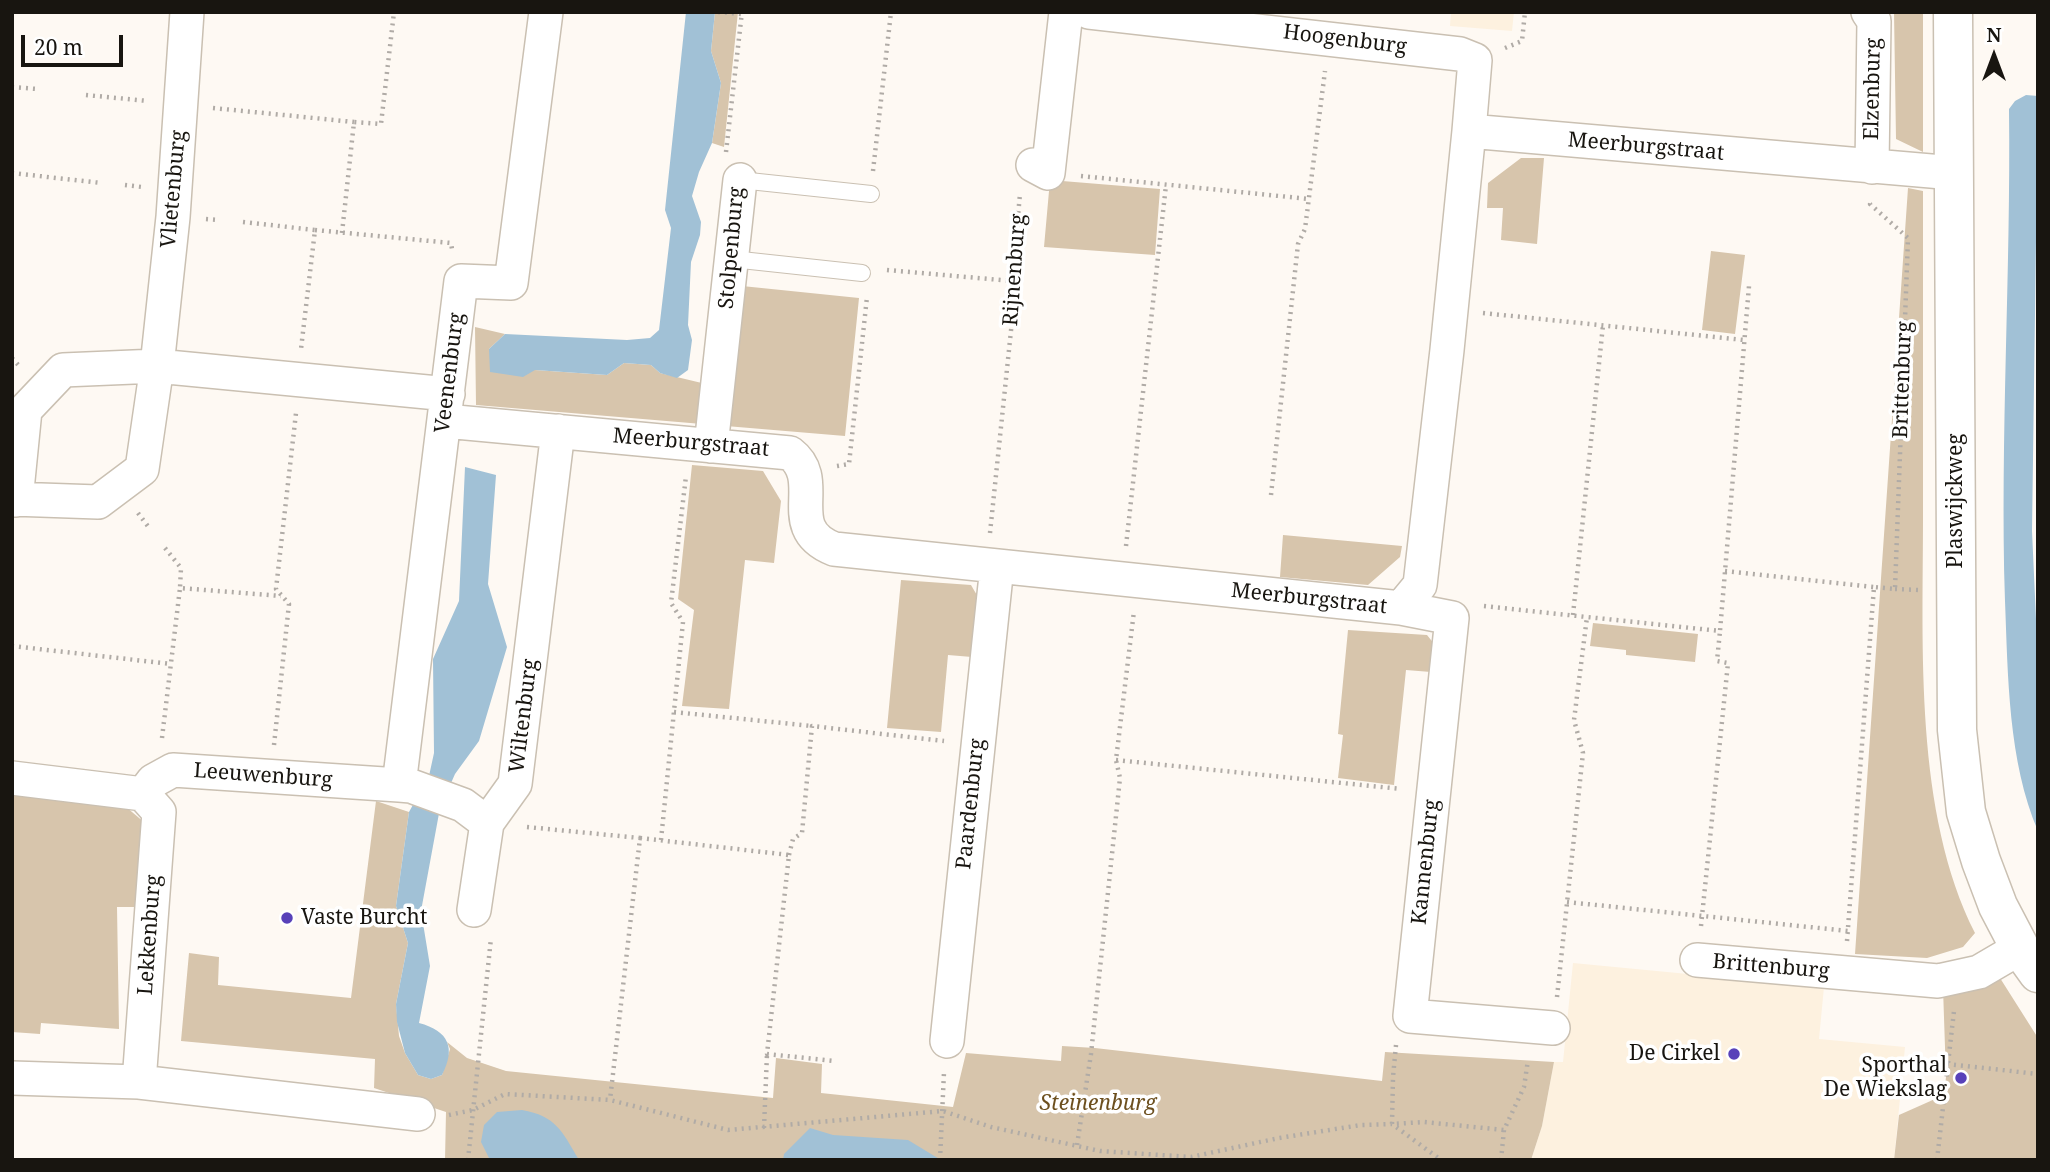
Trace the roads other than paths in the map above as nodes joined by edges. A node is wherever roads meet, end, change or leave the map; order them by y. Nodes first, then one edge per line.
1 (187, 12) edge
2 (546, 12) edge
3 (1066, 12) edge
4 (1089, 12) edge
5 (1868, 12) edge
6 (1953, 12) edge
7 (1469, 131) junction
8 (1872, 167) junction
9 (1041, 169) road end
10 (1954, 173) junction
11 (740, 180) joint
12 (867, 194) road end
13 (732, 259) junction
14 (866, 273) road end
15 (157, 366) junction
16 (447, 407) junction
17 (558, 431) junction
18 (700, 444) junction
19 (14, 499) edge
20 (991, 565) junction
21 (1401, 608) junction
22 (12, 778) edge
23 (153, 784) junction
24 (405, 786) junction
25 (475, 814) junction
26 (474, 910) road end
27 (1697, 960) road end
28 (2029, 961) edge
29 (1543, 1027) road end
30 (945, 1056) road end
31 (12, 1078) edge
32 (139, 1082) junction
33 (418, 1114) dead end

1 - 15 street, Vlietenburg
2 - 16 street, Veenenburg
3 - 9 street
4 - 7 street, Hoogenburg
5 - 8 street, Elzenburg
6 - 10 street, Plaswijckweg
7 - 8 street, Meerburgstraat
7 - 21 street, Meerburgstraat
8 - 10 street, Meerburgstraat
10 - 28 street, Plaswijckweg
11 - 12 lane
11 - 13 street, Stolpenburg
13 - 14 lane
13 - 18 street, Stolpenburg
15 - 16 street, Vlietenburg
15 - 19 street, Vlietenburg
15 - 19 street, Vlietenburg
16 - 17 street, Meerburgstraat
16 - 24 street, Veenenburg
17 - 18 street, Meerburgstraat
17 - 25 street, Wiltenburg
18 - 20 street, Meerburgstraat
20 - 21 street, Meerburgstraat
20 - 30 street, Paardenburg
21 - 29 street, Kannenburg
22 - 23 street, Leeuwenburg
23 - 24 street, Leeuwenburg
23 - 32 street, Lekkenburg
24 - 25 street, Leeuwenburg
25 - 26 street, Wiltenburg
27 - 28 street, Brittenburg
31 - 32 street
32 - 33 street

